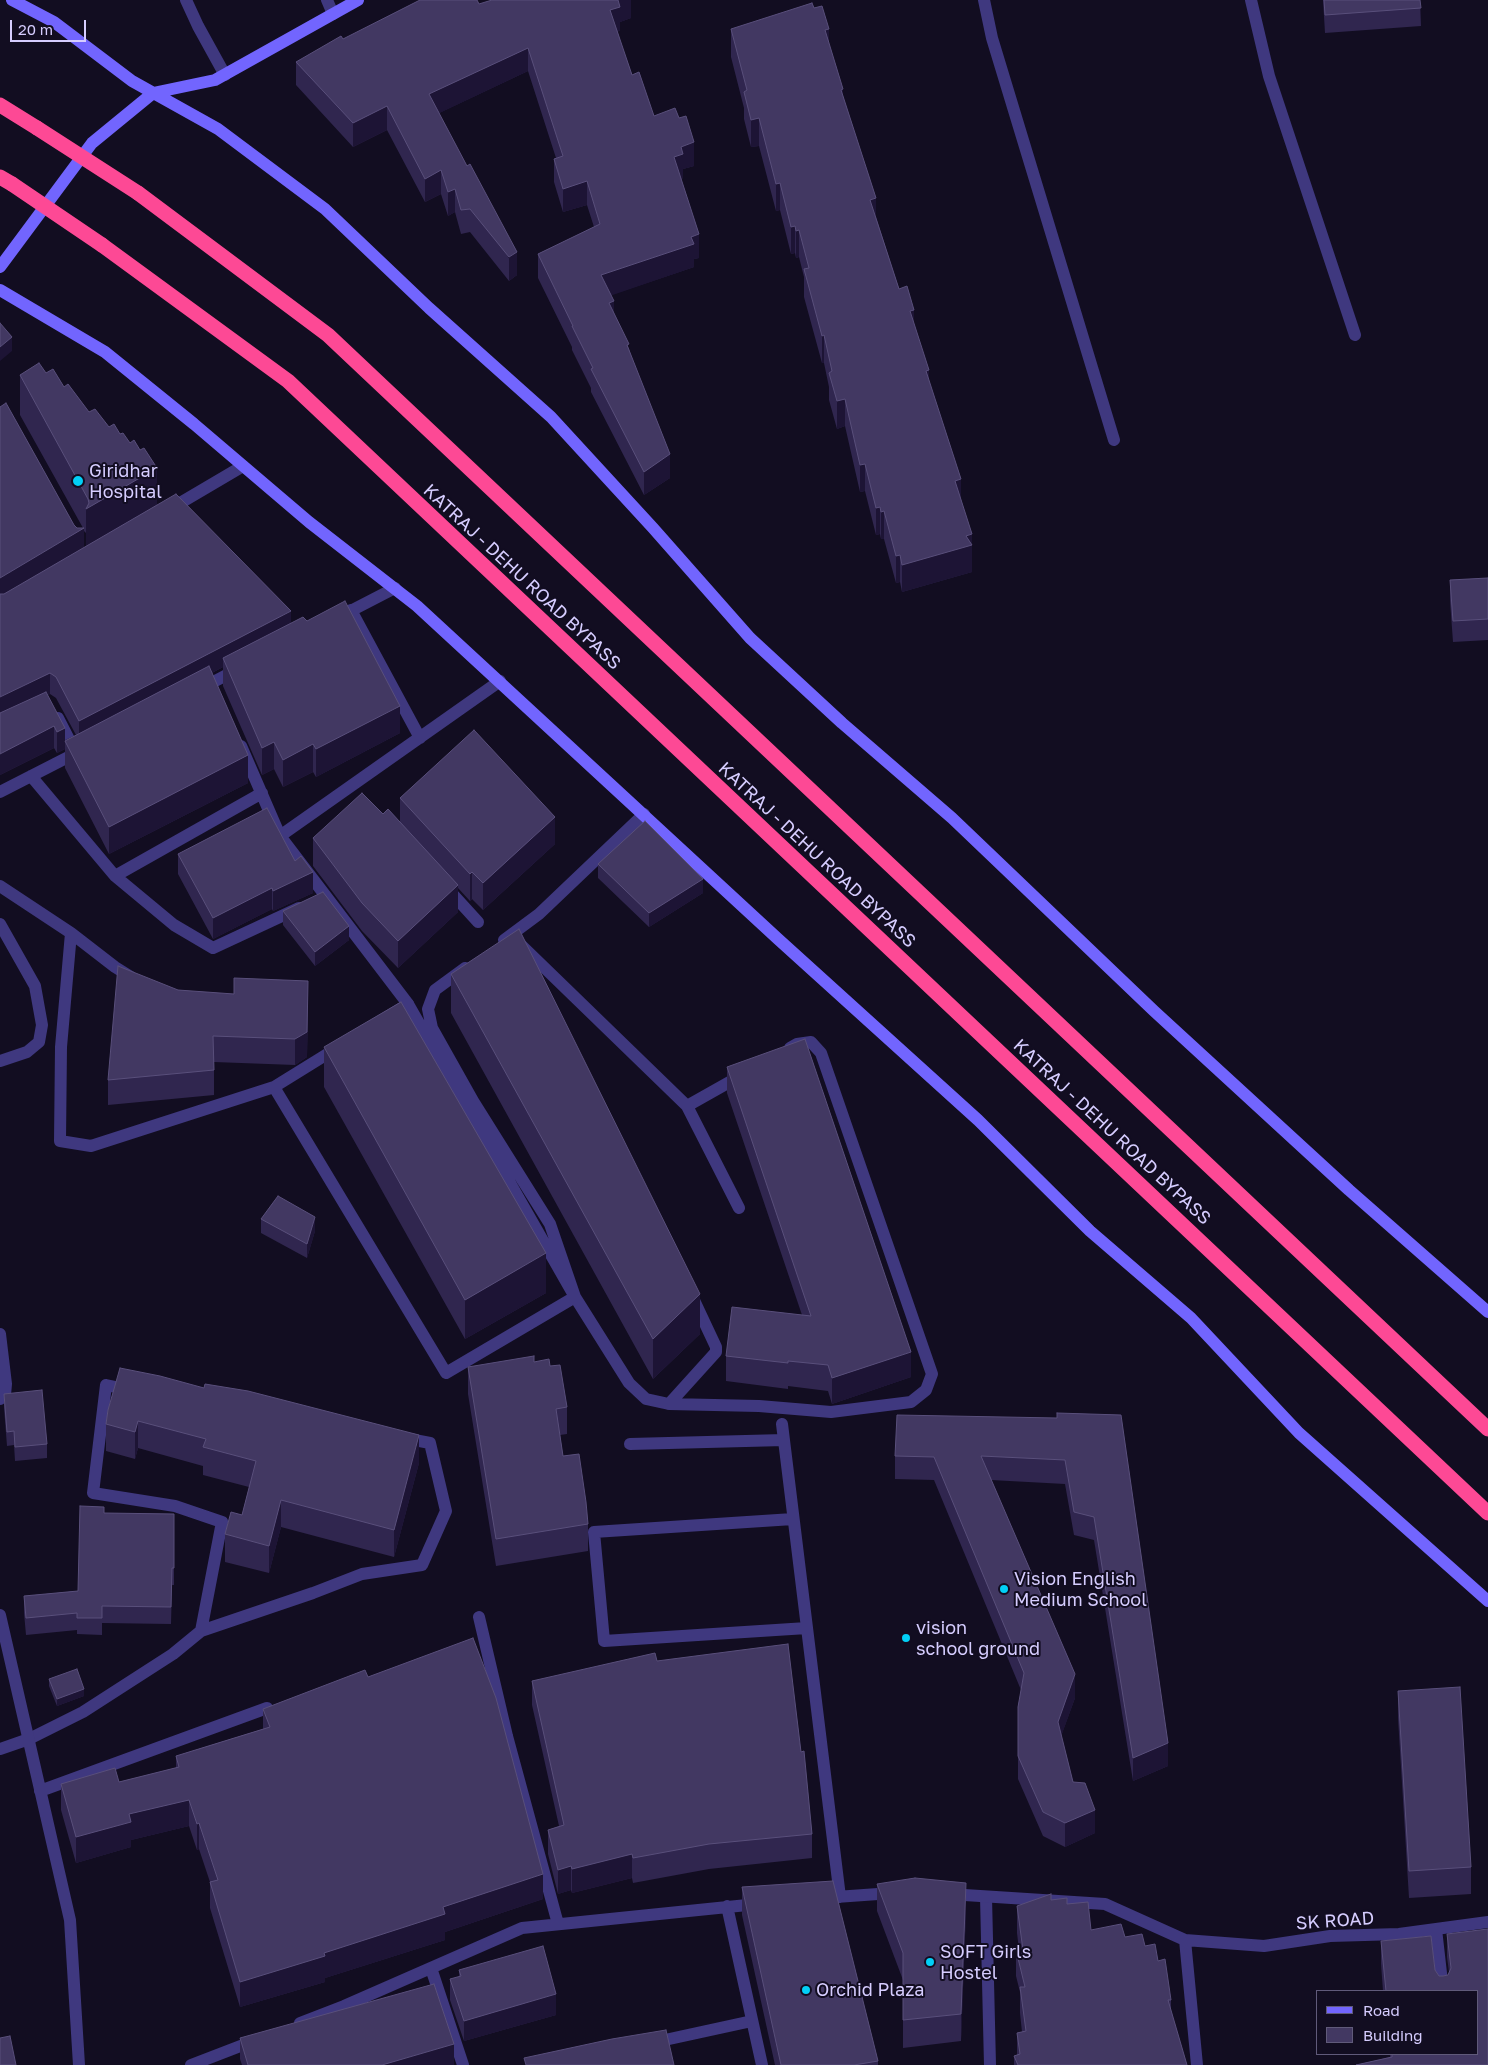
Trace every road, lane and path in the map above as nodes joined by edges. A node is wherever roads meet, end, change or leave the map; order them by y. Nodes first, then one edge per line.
1 (12, 0) edge
2 (186, 0) edge
3 (327, 0) edge
4 (358, 0) edge
5 (984, 0) edge
6 (1251, 0) edge
7 (333, 14) junction
8 (225, 75) junction
9 (153, 93) junction
10 (0, 105) edge
11 (6, 180) edge
12 (0, 267) edge
13 (0, 290) edge
14 (1355, 334) dead end
15 (1114, 440) dead end
16 (243, 466) junction
17 (158, 516) edge
18 (395, 588) junction
19 (351, 610) junction
20 (326, 624) edge
21 (248, 664) edge
22 (500, 681) junction
23 (188, 695) edge
24 (54, 710) edge
25 (236, 733) edge
26 (420, 738) junction
27 (93, 744) edge
28 (76, 753) junction
29 (31, 776) junction
30 (0, 792) edge
31 (262, 793) junction
32 (644, 814) junction
33 (280, 836) junction
34 (115, 876) junction
35 (438, 879) edge
36 (0, 886) edge
37 (317, 900) junction
38 (478, 922) dead end
39 (0, 924) edge
40 (71, 934) junction
41 (511, 935) junction
42 (496, 945) edge
43 (473, 962) edge
44 (140, 982) edge
45 (408, 1004) junction
46 (780, 1053) edge
47 (0, 1061) edge
48 (755, 1068) edge
49 (274, 1087) junction
50 (687, 1106) junction
51 (739, 1208) dead end
52 (686, 1284) edge
53 (575, 1297) junction
54 (1488, 1312) edge
55 (0, 1334) edge
56 (146, 1392) edge
57 (0, 1399) edge
58 (669, 1404) junction
59 (782, 1424) dead end
60 (1488, 1429) edge
61 (391, 1436) edge
62 (784, 1440) junction
63 (630, 1444) dead end
64 (1488, 1513) edge
65 (793, 1520) junction
66 (1488, 1601) edge
67 (0, 1615) edge
68 (479, 1617) dead end
69 (807, 1628) junction
70 (201, 1631) junction
71 (267, 1708) edge
72 (29, 1739) junction
73 (0, 1749) edge
74 (40, 1790) junction
75 (904, 1892) edge
76 (940, 1894) edge
77 (840, 1897) junction
78 (986, 1897) junction
79 (812, 1899) edge
80 (774, 1902) edge
81 (727, 1906) junction
82 (1488, 1922) edge
83 (558, 1924) junction
84 (1436, 1929) junction
85 (1185, 1940) junction
86 (431, 1968) junction
87 (1443, 1990) edge
88 (752, 2021) junction
89 (290, 2027) edge
90 (272, 2034) edge
91 (640, 2045) edge
92 (79, 2065) edge
93 (191, 2065) edge
94 (463, 2065) edge
95 (762, 2065) edge
96 (990, 2065) edge
97 (1197, 2065) edge

1 - 9 street
2 - 8 street
3 - 7 street
4 - 7 street
5 - 15 street
6 - 14 street
7 - 8 street
8 - 9 street
9 - 12 street
9 - 54 street
10 - 60 highway, bridge
11 - 64 highway, KATRAJ - DEHU ROAD BYPASS, bridge
13 - 16 street
16 - 17 street
16 - 18 street
18 - 19 street
18 - 22 street
19 - 20 street
19 - 26 street
21 - 23 street
22 - 26 street
22 - 32 street
24 - 28 street
25 - 31 street
26 - 33 street
27 - 28 street
28 - 29 street
29 - 30 street
29 - 34 street
31 - 33 street
31 - 34 street
32 - 41 street
32 - 66 street
33 - 37 street
34 - 37 street
35 - 38 street
36 - 40 street
37 - 45 street
39 - 47 street
40 - 44 street
40 - 49 street
41 - 42 street
41 - 50 street
43 - 53 street
45 - 49 street
45 - 53 street
46 - 58 street
48 - 50 street
49 - 53 street
50 - 51 street
52 - 58 street
53 - 58 street
55 - 57 street
56 - 70 street
59 - 62 street
61 - 70 street
62 - 63 street
62 - 65 street
65 - 69 street
65 - 69 street
67 - 72 street
68 - 83 street
69 - 77 street
70 - 72 street
71 - 74 street
72 - 73 street
72 - 74 street
74 - 92 street
75 - 77 street
76 - 78 street, SK ROAD
77 - 79 street
78 - 85 street, SK ROAD
78 - 96 street
80 - 81 street
81 - 83 street
81 - 88 street
82 - 84 street, SK ROAD
83 - 86 street
84 - 85 street, SK ROAD
84 - 87 street
85 - 97 street
86 - 89 street
86 - 94 street
88 - 91 street
88 - 95 street
90 - 93 street

